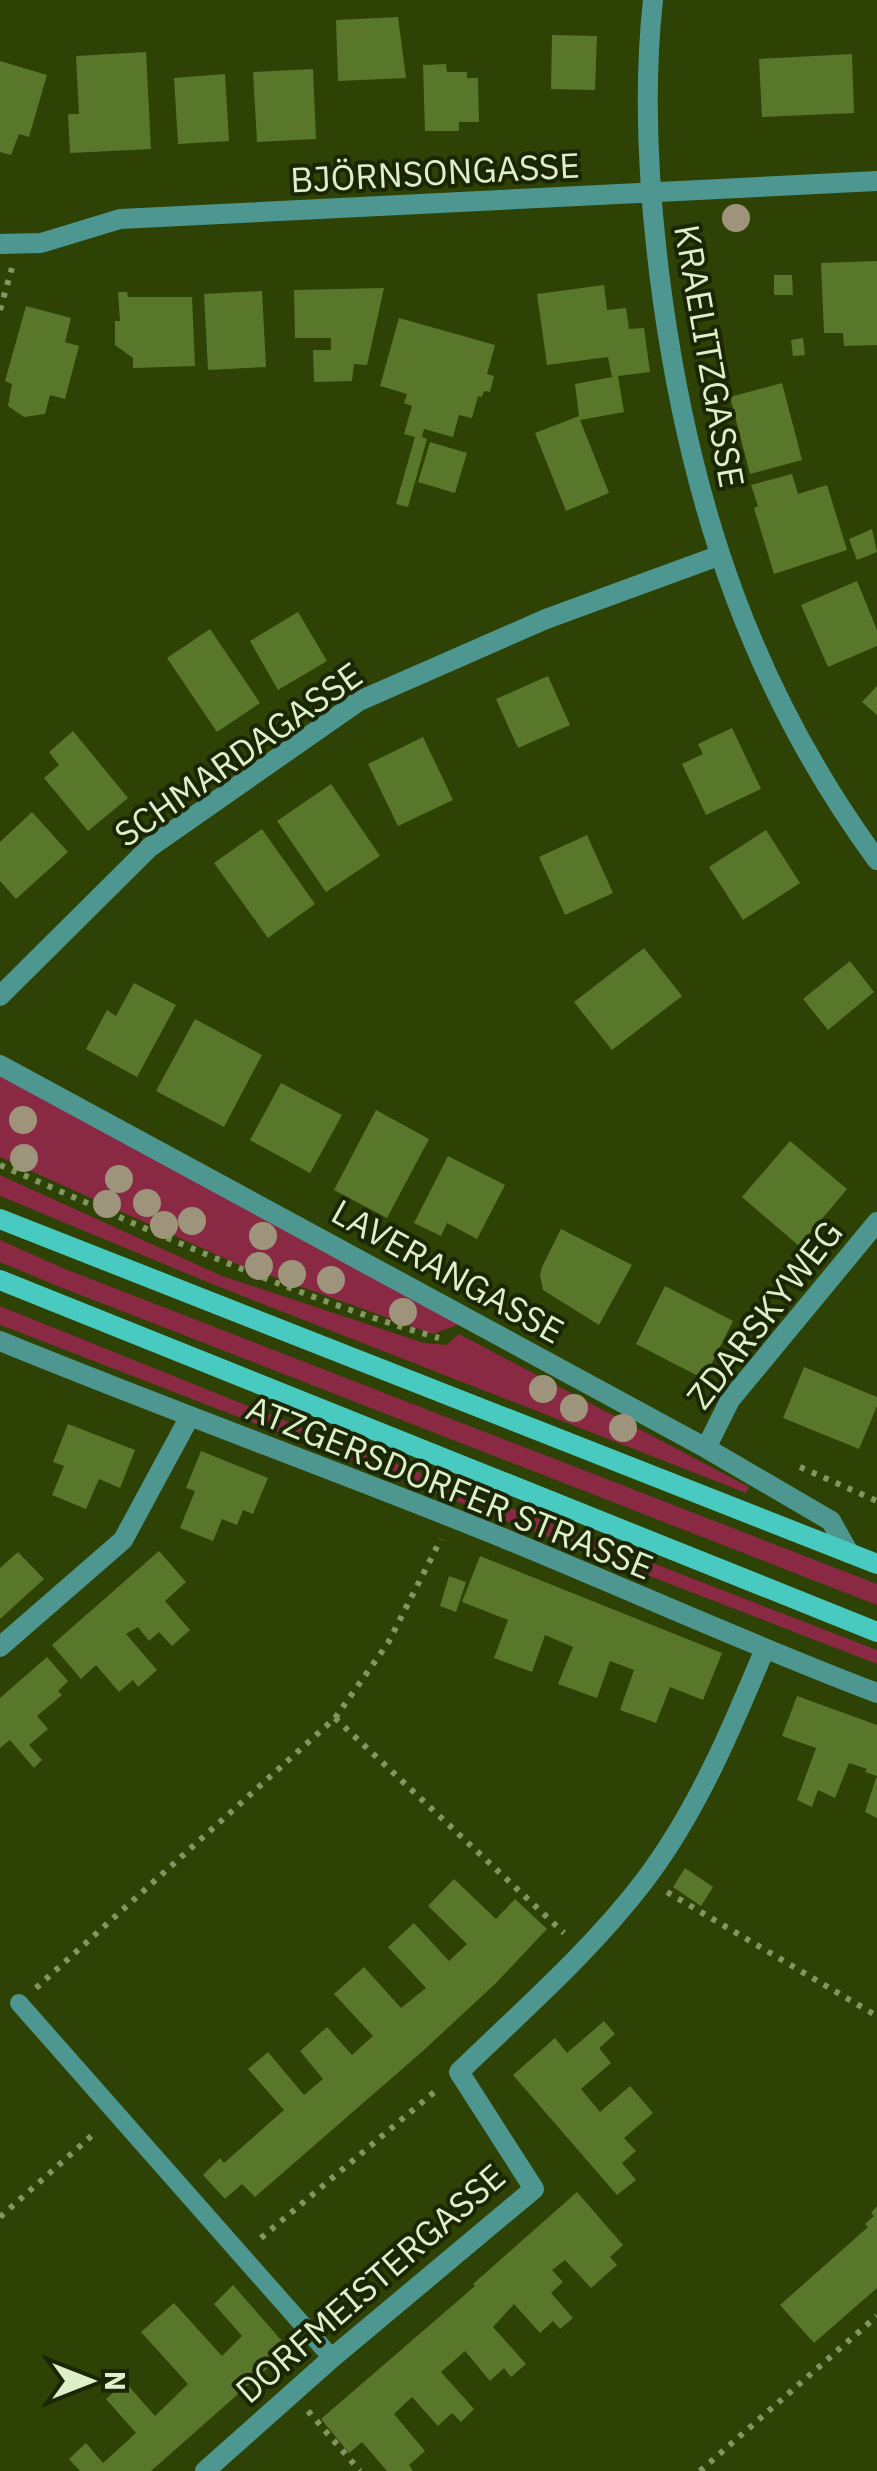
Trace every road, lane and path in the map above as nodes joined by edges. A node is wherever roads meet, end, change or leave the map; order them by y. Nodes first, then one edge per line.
1 (654, 0) edge
2 (877, 181) edge
3 (650, 194) junction
4 (9, 244) edge
5 (0, 310) edge
6 (718, 556) junction
7 (874, 849) edge
8 (0, 996) edge
9 (0, 1065) edge
10 (0, 1165) edge
11 (0, 1219) edge
12 (877, 1222) edge
13 (0, 1280) edge
14 (440, 1338) dead end
15 (0, 1341) edge
16 (189, 1418) junction
17 (706, 1448) junction
18 (796, 1465) dead end
19 (877, 1500) edge
20 (451, 1518) junction
21 (849, 1553) junction
22 (877, 1564) edge
23 (877, 1632) edge
24 (0, 1647) edge
25 (764, 1650) junction
26 (877, 1692) edge
27 (335, 1718) junction
28 (646, 1879) junction
29 (584, 1951) junction
30 (20, 2003) joint
31 (877, 2016) edge
32 (459, 2072) junction
33 (116, 2114) junction
34 (0, 2217) edge
35 (241, 2254) junction
36 (877, 2316) edge
37 (332, 2358) junction
38 (292, 2393) junction
39 (205, 2471) edge
40 (360, 2471) edge
41 (700, 2471) edge

1 - 3 street, KRAELITZGASSE
2 - 3 street, BJÖRNSONGASSE
3 - 4 street, BJÖRNSONGASSE
3 - 6 street, KRAELITZGASSE
4 - 5 path
6 - 7 street, KRAELITZGASSE
6 - 8 street, SCHMARDAGASSE
9 - 17 street, LAVERANGASSE
10 - 14 path
11 - 21 main road
12 - 17 street, ZDARSKYWEG
13 - 23 main road, ATZGERSDORFER STRASSE
15 - 16 street, ATZGERSDORFER STRASSE
16 - 20 street, ATZGERSDORFER STRASSE
16 - 24 street
17 - 21 street, LAVERANGASSE
18 - 19 path
20 - 25 street, ATZGERSDORFER STRASSE
20 - 27 path
21 - 22 main road
25 - 26 street, ATZGERSDORFER STRASSE
25 - 28 street
27 - 29 path
27 - 30 path
28 - 29 street
28 - 31 path
29 - 32 street
30 - 33 lane
32 - 35 path
32 - 37 street, DORFMEISTERGASSE
33 - 34 path
33 - 35 lane
35 - 37 lane
36 - 41 path
37 - 38 street, DORFMEISTERGASSE
38 - 39 street, DORFMEISTERGASSE
38 - 40 path

